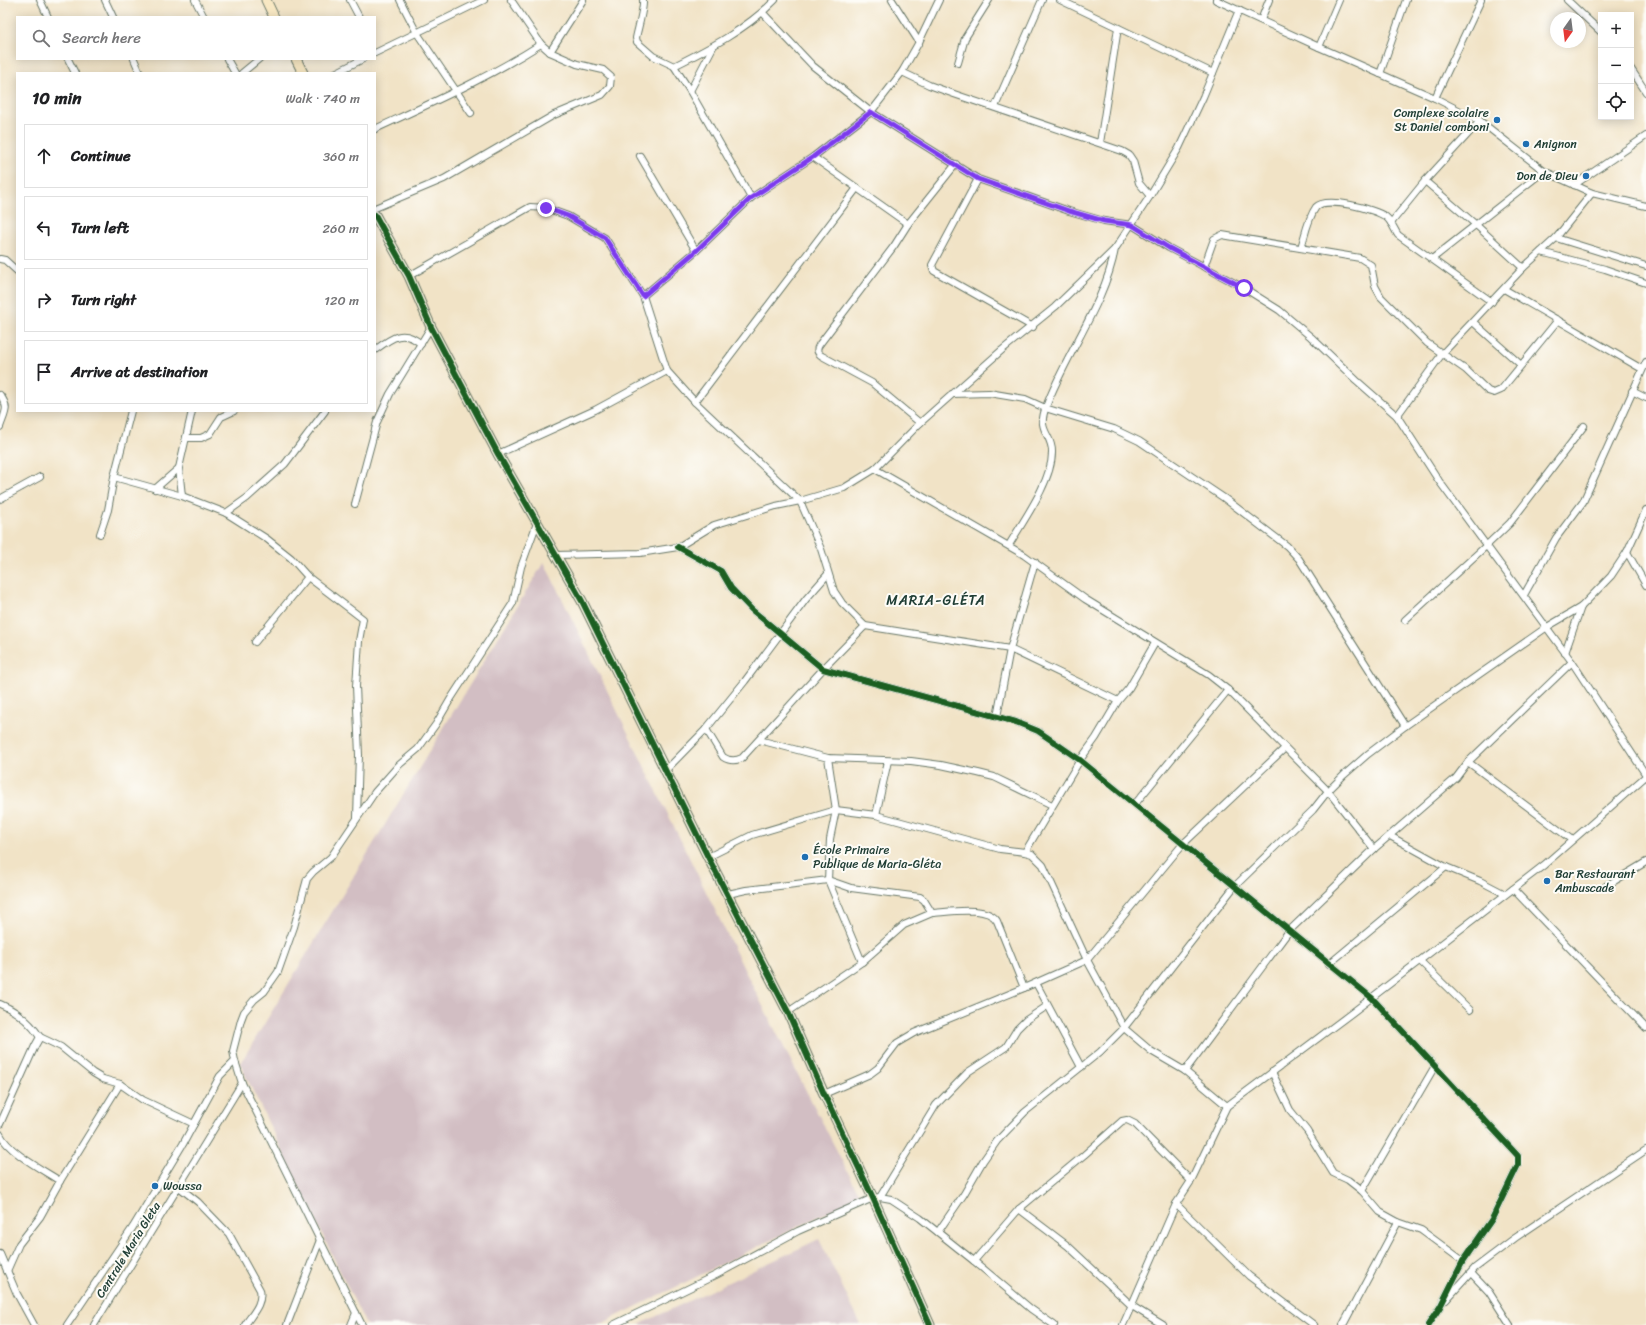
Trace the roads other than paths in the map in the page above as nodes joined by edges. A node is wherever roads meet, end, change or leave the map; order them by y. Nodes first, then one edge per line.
1 (40, 0) edge
2 (105, 0) edge
3 (195, 0) edge
4 (266, 0) edge
5 (350, 0) edge
6 (400, 0) edge
7 (484, 0) edge
8 (511, 0) edge
9 (583, 0) edge
10 (643, 0) edge
11 (775, 0) edge
12 (892, 0) edge
13 (939, 0) edge
14 (989, 0) edge
15 (1042, 0) edge
16 (1060, 0) edge
17 (1216, 0) edge
18 (1269, 0) edge
19 (1339, 0) edge
20 (1406, 0) edge
21 (1480, 0) edge
22 (1567, 0) edge
23 (1239, 10) junction
24 (762, 13) junction
25 (48, 16) edge
26 (113, 16) edge
27 (203, 16) edge
28 (274, 16) edge
29 (358, 16) edge
30 (1260, 20) junction
31 (1118, 28) junction
32 (1598, 29) edge
33 (418, 33) junction
34 (919, 42) junction
35 (541, 44) junction
36 (713, 46) junction
37 (1319, 47) junction
38 (377, 52) edge
39 (550, 52) junction
40 (68, 60) edge
41 (134, 60) edge
42 (228, 60) edge
43 (257, 60) edge
44 (296, 60) edge
45 (361, 60) edge
46 (958, 63) dead end
47 (674, 66) junction
48 (74, 72) edge
49 (140, 72) edge
50 (234, 72) edge
51 (243, 72) edge
52 (302, 72) edge
53 (337, 72) edge
54 (902, 72) junction
55 (1212, 73) junction
56 (1380, 74) junction
57 (1634, 74) edge
58 (690, 90) junction
59 (456, 91) junction
60 (1646, 92) edge
61 (1435, 98) junction
62 (995, 107) junction
63 (871, 112) junction
64 (471, 113) dead end
65 (1480, 121) junction
66 (376, 129) edge
67 (1646, 136) edge
68 (1100, 143) junction
69 (640, 156) dead end
70 (813, 157) junction
71 (956, 164) junction
72 (1544, 171) junction
73 (978, 179) junction
74 (1425, 181) junction
75 (1574, 185) junction
76 (857, 188) junction
77 (1592, 193) junction
78 (1150, 196) junction
79 (751, 198) junction
80 (1646, 206) edge
81 (376, 208) edge
82 (376, 217) edge
83 (1391, 223) junction
84 (908, 224) junction
85 (1475, 224) junction
86 (1132, 225) junction
87 (1556, 238) junction
88 (1301, 248) junction
89 (1115, 249) junction
90 (696, 251) junction
91 (1541, 252) junction
92 (0, 259) edge
93 (1432, 259) junction
94 (1646, 266) edge
95 (1204, 267) junction
96 (1523, 268) junction
97 (16, 270) edge
98 (409, 276) junction
99 (1646, 283) edge
100 (1504, 289) junction
101 (643, 296) junction
102 (1492, 302) junction
103 (1558, 320) junction
104 (1473, 322) junction
105 (432, 327) junction
106 (1033, 327) junction
107 (421, 344) junction
108 (376, 349) edge
109 (1442, 354) junction
110 (1646, 362) edge
111 (1521, 365) junction
112 (1642, 369) junction
113 (667, 371) junction
114 (1632, 391) junction
115 (952, 394) junction
116 (0, 395) edge
117 (1646, 398) edge
118 (695, 402) junction
119 (1045, 408) junction
120 (131, 412) edge
121 (192, 412) edge
122 (232, 412) edge
123 (324, 412) edge
124 (1397, 416) junction
125 (920, 423) junction
126 (1584, 426) dead end
127 (0, 427) edge
128 (186, 438) junction
129 (498, 454) junction
130 (179, 468) junction
131 (875, 469) junction
132 (40, 477) dead end
133 (114, 478) junction
134 (155, 489) junction
135 (182, 496) junction
136 (0, 499) edge
137 (800, 501) junction
138 (355, 504) dead end
139 (1646, 510) edge
140 (226, 513) junction
141 (537, 523) junction
142 (100, 534) dead end
143 (1487, 545) junction
144 (1009, 546) junction
145 (678, 547) junction
146 (1627, 552) junction
147 (556, 555) junction
148 (1035, 562) junction
149 (828, 574) junction
150 (308, 577) junction
151 (1646, 584) edge
152 (1524, 595) junction
153 (1581, 607) junction
154 (1405, 620) dead end
155 (865, 626) junction
156 (1547, 627) junction
157 (779, 634) junction
158 (255, 642) dead end
159 (1155, 643) junction
160 (1010, 649) junction
161 (1565, 653) junction
162 (1572, 662) junction
163 (823, 669) junction
164 (1228, 690) junction
165 (1118, 701) junction
166 (997, 717) junction
167 (1405, 726) junction
168 (706, 729) junction
169 (759, 740) junction
170 (1285, 748) junction
171 (828, 758) junction
172 (1080, 760) junction
173 (888, 761) junction
174 (1468, 762) junction
175 (665, 771) junction
176 (1646, 776) edge
177 (1328, 791) junction
178 (1135, 804) junction
179 (1052, 805) junction
180 (836, 810) junction
181 (876, 815) junction
182 (357, 817) junction
183 (1390, 836) junction
184 (1572, 840) junction
185 (1182, 845) junction
186 (1374, 848) junction
187 (1025, 852) junction
188 (708, 857) junction
189 (1646, 862) edge
190 (1446, 867) junction
191 (828, 880) junction
192 (1606, 886) dead end
193 (1234, 887) junction
194 (1513, 889) junction
195 (728, 894) junction
196 (1505, 894) junction
197 (932, 913) junction
198 (1289, 931) junction
199 (1087, 960) junction
200 (1420, 960) junction
201 (862, 962) junction
202 (1330, 964) junction
203 (1036, 983) junction
204 (1024, 988) junction
205 (1372, 998) junction
206 (0, 1004) edge
207 (1048, 1006) junction
208 (1470, 1010) dead end
209 (788, 1012) junction
210 (1124, 1028) junction
211 (1646, 1028) edge
212 (40, 1037) junction
213 (235, 1061) junction
214 (1435, 1066) junction
215 (1081, 1067) junction
216 (1185, 1071) junction
217 (1272, 1072) junction
218 (242, 1083) junction
219 (120, 1084) junction
220 (824, 1094) junction
221 (1227, 1106) junction
222 (0, 1124) edge
223 (194, 1124) junction
224 (0, 1134) edge
225 (1646, 1150) edge
226 (60, 1181) junction
227 (1191, 1181) junction
228 (179, 1187) junction
229 (1362, 1191) junction
230 (876, 1197) junction
231 (1176, 1204) junction
232 (1019, 1209) junction
233 (1398, 1222) junction
234 (938, 1232) junction
235 (320, 1240) junction
236 (0, 1254) edge
237 (974, 1260) junction
238 (1463, 1261) junction
239 (7, 1271) junction
240 (1471, 1273) junction
241 (1132, 1306) junction
242 (1440, 1307) junction
243 (356, 1313) junction
244 (34, 1325) edge
245 (67, 1325) edge
246 (94, 1325) edge
247 (245, 1325) edge
248 (287, 1325) edge
249 (351, 1325) edge
250 (362, 1325) edge
251 (613, 1325) edge
252 (930, 1325) edge
253 (1054, 1325) edge
254 (1123, 1325) edge
255 (1163, 1325) edge
256 (1314, 1325) edge
257 (1342, 1325) edge
258 (1428, 1325) edge
259 (1510, 1325) edge

1 - 25 street
2 - 26 street
3 - 27 street
4 - 28 street
5 - 29 street
6 - 33 street
7 - 33 street
8 - 35 street
9 - 39 street
10 - 47 street
11 - 24 street
12 - 34 street
13 - 34 street
14 - 46 street
15 - 62 street
16 - 31 street
17 - 23 street
18 - 30 street
19 - 37 street
20 - 56 street
21 - 61 street
22 - 32 street
23 - 30 street
23 - 55 street
24 - 36 street
24 - 63 street
30 - 37 street
31 - 55 street
31 - 68 street
33 - 38 street
33 - 59 street
34 - 54 street
35 - 39 street
35 - 59 street
36 - 47 street
36 - 58 street
37 - 56 street
39 - 81 street
40 - 48 street
41 - 49 street
42 - 50 street
43 - 51 street
44 - 52 street
45 - 53 street
47 - 58 street
54 - 62 street
54 - 63 street
55 - 78 street
56 - 61 street
57 - 60 street
58 - 79 street
59 - 64 street
59 - 66 street
61 - 65 street
62 - 68 street
63 - 70 street
63 - 71 street
65 - 72 street
65 - 74 street
67 - 75 street
68 - 78 street
69 - 90 street
70 - 76 street
70 - 79 street
71 - 73 street
71 - 84 street
72 - 75 street
72 - 85 street
73 - 86 street
73 - 106 street
74 - 83 street
74 - 85 street
75 - 77 street
76 - 84 street
76 - 118 street
77 - 80 street
77 - 87 street
78 - 86 street
79 - 90 street
82 - 98 street
83 - 88 street
83 - 93 street
84 - 125 street
85 - 93 street
85 - 96 street
86 - 89 street
86 - 95 street
87 - 91 street
87 - 94 street
88 - 95 street
88 - 109 street
89 - 106 street
89 - 119 street
90 - 101 street
91 - 96 street
91 - 99 street
92 - 97 street
93 - 102 street
95 - 124 street
96 - 100 street
98 - 101 street
98 - 105 street
100 - 102 street
100 - 103 street
101 - 113 street
102 - 104 street
103 - 111 street
103 - 112 street
104 - 109 street
104 - 111 street
105 - 107 street
105 - 129 street
106 - 115 street
107 - 108 street
107 - 138 street
109 - 111 street
109 - 124 street
110 - 112 street
112 - 114 street
113 - 118 street
113 - 129 street
114 - 117 street
114 - 152 street
115 - 119 street
115 - 125 street
116 - 127 street
118 - 137 street
119 - 144 street
119 - 167 street
120 - 133 street
121 - 128 street
122 - 128 street
123 - 140 street
124 - 143 street
125 - 131 street
126 - 143 street
128 - 130 street
129 - 141 street
130 - 134 street
130 - 135 street
131 - 137 street
131 - 144 street
132 - 136 street
133 - 134 street
133 - 142 street
134 - 135 street
135 - 140 street
137 - 145 street
137 - 149 street
139 - 146 street
140 - 150 street
141 - 147 street
141 - 182 street
143 - 152 street
143 - 154 street
144 - 148 street
145 - 147 street
145 - 157 street
146 - 151 street
146 - 153 street
147 - 175 street
148 - 159 street
148 - 160 street
149 - 155 street
149 - 157 street
150 - 158 street
150 - 182 street
152 - 156 street
153 - 156 street
153 - 161 street
155 - 160 street
155 - 163 street
156 - 161 street
156 - 167 street
157 - 163 street
157 - 168 street
159 - 164 street
159 - 165 street
160 - 165 street
160 - 166 street
161 - 162 street
162 - 174 street
162 - 176 street
163 - 166 street
163 - 169 street
164 - 170 street
164 - 178 street
165 - 172 street
166 - 172 street
167 - 177 street
168 - 169 street
168 - 175 street
169 - 171 street
170 - 177 street
170 - 185 street
171 - 173 street
171 - 180 street
172 - 178 street
172 - 179 street
173 - 179 street
173 - 181 street
174 - 183 street
174 - 184 street
175 - 188 street
176 - 184 street
177 - 186 street
177 - 193 street
178 - 185 street
179 - 187 street
180 - 181 street
180 - 188 street
180 - 191 street
181 - 187 street
182 - 213 street
183 - 186 street
183 - 190 street
184 - 194 street
185 - 193 street
185 - 199 street
186 - 198 street
187 - 199 street
188 - 195 street
189 - 192 street
190 - 196 street
190 - 202 street
191 - 195 street
191 - 197 street
191 - 201 street
193 - 198 street
193 - 210 street
194 - 196 street
194 - 211 street
195 - 209 street
196 - 200 street
197 - 201 street
197 - 204 street
198 - 202 street
198 - 216 street
199 - 203 street
199 - 210 street
200 - 205 street
200 - 208 street
201 - 209 street
202 - 205 street
203 - 204 street
203 - 207 street
204 - 220 street
205 - 214 street
205 - 217 street
206 - 212 street
207 - 215 street
207 - 230 street
209 - 220 street
210 - 215 street
210 - 216 street
212 - 219 street
212 - 222 street
213 - 218 street
213 - 223 street
214 - 229 street
214 - 238 street
215 - 234 street
216 - 221 street
217 - 221 street
217 - 229 street
218 - 228 street, Centrale Maria Gleta
218 - 235 street
219 - 223 street
219 - 226 street
220 - 230 street
221 - 227 street
223 - 245 street
224 - 226 street
225 - 240 street
226 - 239 street
227 - 231 street
227 - 232 street
228 - 246 street, Centrale Maria Gleta
228 - 247 street
229 - 233 street
230 - 234 street
230 - 251 street
230 - 252 street
231 - 241 street
231 - 256 street
232 - 237 street
232 - 241 street
233 - 238 street
233 - 257 street
234 - 237 street
235 - 243 street
235 - 248 street
236 - 239 street
237 - 253 street
238 - 242 street
239 - 244 street
240 - 242 street
240 - 259 street
241 - 254 street
241 - 255 street
242 - 258 street
243 - 249 street
243 - 250 street

